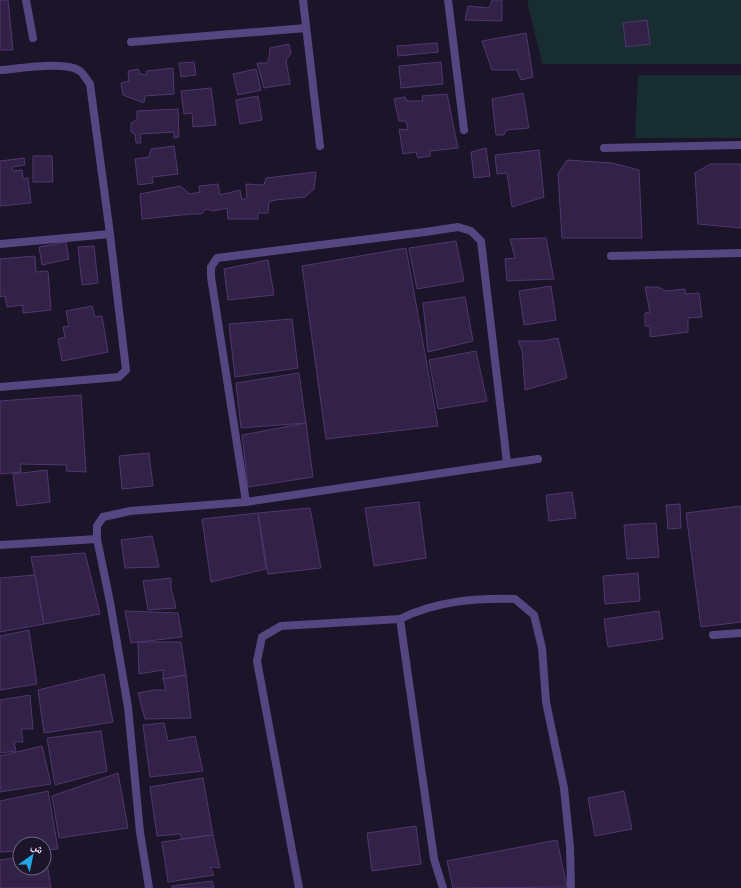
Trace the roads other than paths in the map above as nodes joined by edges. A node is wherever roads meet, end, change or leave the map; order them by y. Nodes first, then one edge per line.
1 (26, 0) edge
2 (303, 0) edge
3 (448, 0) edge
4 (306, 28) junction
5 (33, 38) dead end
6 (131, 42) dead end
7 (0, 70) edge
8 (464, 130) dead end
9 (741, 145) edge
10 (320, 146) dead end
11 (604, 148) dead end
12 (110, 234) junction
13 (0, 244) edge
14 (741, 253) edge
15 (611, 256) dead end
16 (0, 387) edge
17 (538, 460) dead end
18 (507, 463) junction
19 (246, 502) junction
20 (97, 539) junction
21 (0, 545) edge
22 (400, 619) junction
23 (741, 633) edge
24 (713, 635) dead end
25 (149, 888) edge
26 (299, 888) edge
27 (443, 888) edge
28 (571, 888) edge

1 - 5 street
2 - 4 street
3 - 8 street
4 - 6 street
4 - 10 street
7 - 12 street
9 - 11 street
12 - 13 street
12 - 16 street
14 - 15 street
17 - 18 street
18 - 19 street
18 - 19 street
19 - 20 street
20 - 21 street
20 - 25 street
22 - 26 street
22 - 27 street
22 - 28 street
23 - 24 street

